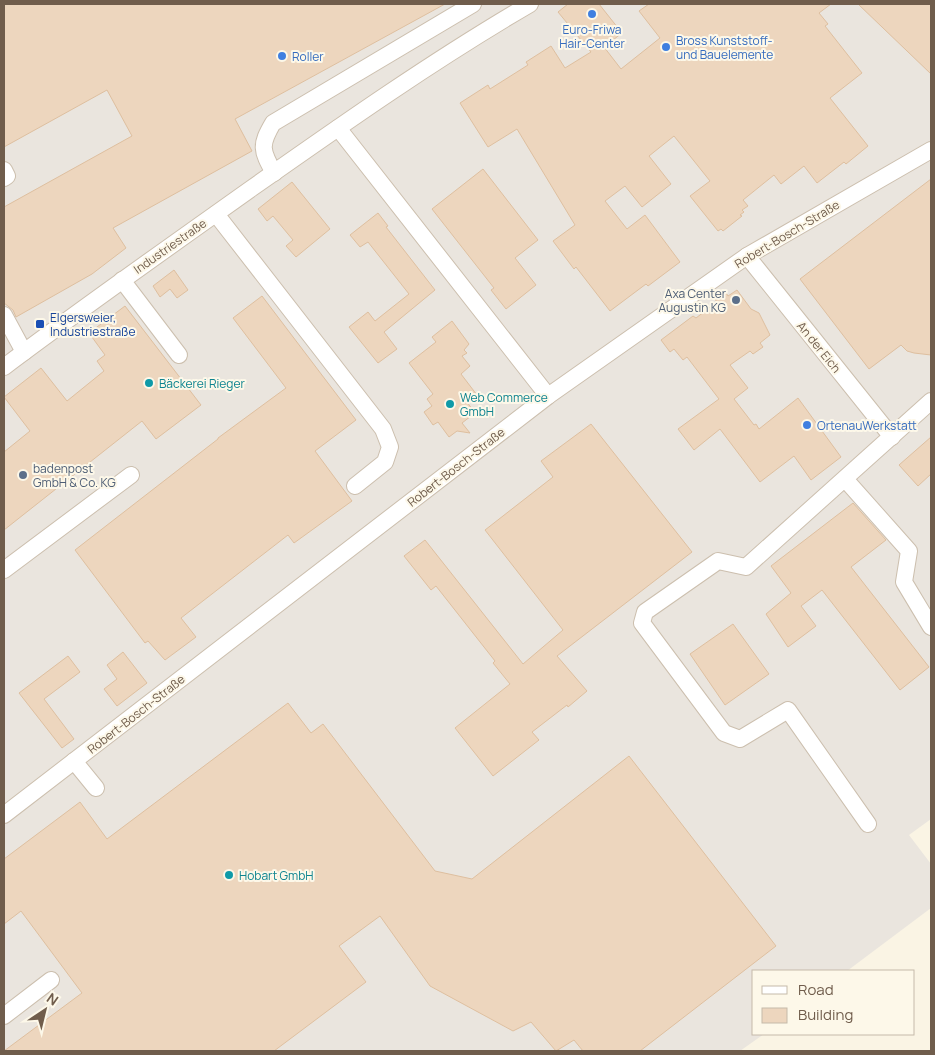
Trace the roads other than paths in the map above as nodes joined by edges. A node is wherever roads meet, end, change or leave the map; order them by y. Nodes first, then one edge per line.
1 (474, 4) edge
2 (530, 4) edge
3 (489, 28) junction
4 (338, 128) junction
5 (931, 150) edge
6 (4, 170) edge
7 (274, 173) junction
8 (4, 178) edge
9 (216, 214) junction
10 (747, 256) junction
11 (122, 280) junction
12 (4, 315) edge
13 (24, 352) junction
14 (179, 355) dead end
15 (4, 368) edge
16 (548, 396) junction
17 (931, 401) edge
18 (892, 437) junction
19 (131, 475) dead end
20 (845, 479) junction
21 (355, 486) dead end
22 (4, 570) edge
23 (931, 627) edge
24 (74, 761) junction
25 (96, 788) dead end
26 (4, 816) edge
27 (868, 824) dead end
28 (50, 980) dead end
29 (4, 1016) edge

1 - 3 street
1 - 7 street
2 - 3 street, Industriestraße
3 - 4 street, Industriestraße
4 - 7 street, Industriestraße
4 - 16 street
5 - 10 street, Robert-Bosch-Straße
6 - 8 street
7 - 9 street, Industriestraße
9 - 11 street, Industriestraße
9 - 21 street
10 - 16 street, Robert-Bosch-Straße
10 - 18 street, An der Eich
11 - 13 street, Industriestraße
11 - 14 street
12 - 13 street
13 - 15 street, Industriestraße
16 - 24 street, Robert-Bosch-Straße
17 - 18 street
18 - 20 street
19 - 22 street
20 - 23 street
20 - 27 street
24 - 25 street
24 - 26 street, Robert-Bosch-Straße
28 - 29 street

